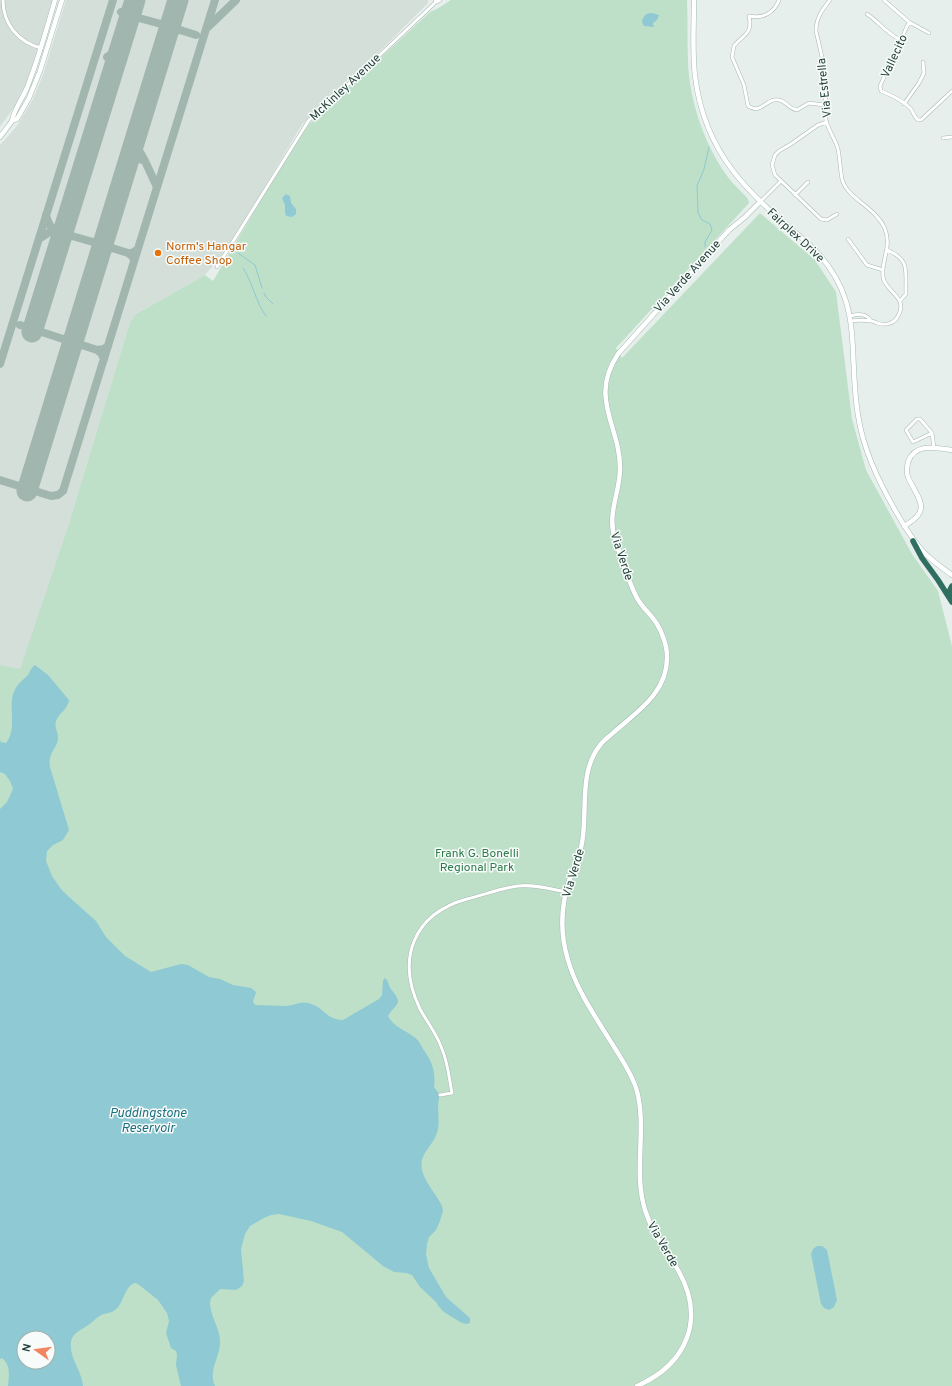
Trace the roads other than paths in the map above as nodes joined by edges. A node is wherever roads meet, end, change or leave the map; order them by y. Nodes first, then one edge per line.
1 (3, 0) edge
2 (55, 0) edge
3 (62, 0) edge
4 (438, 0) edge
5 (694, 0) edge
6 (779, 0) edge
7 (830, 0) edge
8 (884, 0) edge
9 (867, 14) dead end
10 (909, 22) junction
11 (929, 33) dead end
12 (901, 40) junction
13 (41, 48) junction
14 (46, 50) junction
15 (923, 62) dead end
16 (952, 91) edge
17 (904, 104) junction
18 (824, 105) junction
19 (12, 121) junction
20 (827, 122) junction
21 (0, 137) edge
22 (952, 137) edge
23 (943, 138) dead end
24 (781, 181) junction
25 (808, 182) dead end
26 (795, 195) junction
27 (760, 202) junction
28 (837, 214) dead end
29 (848, 239) dead end
30 (887, 250) junction
31 (217, 267) dead end
32 (883, 270) junction
33 (900, 300) junction
34 (863, 315) junction
35 (850, 316) junction
36 (862, 320) junction
37 (851, 321) junction
38 (872, 321) junction
39 (618, 354) joint
40 (932, 433) junction
41 (934, 448) junction
42 (952, 450) edge
43 (904, 526) junction
44 (913, 540) junction
45 (952, 576) edge
46 (952, 586) edge
47 (952, 597) edge
48 (952, 602) edge
49 (566, 892) junction
50 (440, 1095) dead end
51 (637, 1386) edge

1 - 13 street
2 - 13 main road
3 - 14 main road
4 - 31 street, McKinley Avenue
5 - 27 main road, Fairplex Drive
6 - 18 street
7 - 18 street, Via Estrella
8 - 10 street
9 - 12 street
10 - 11 street
10 - 12 street, Vallecito
12 - 17 street, Vallecito
13 - 14 street
13 - 19 main road
14 - 19 main road
15 - 17 street
16 - 17 street, Vallecito
18 - 20 street, Via Estrella
19 - 21 main road
20 - 24 street
20 - 30 street, Via Estrella
22 - 23 street
24 - 26 street
24 - 27 street
25 - 26 street
26 - 28 street
27 - 35 main road, Fairplex Drive
27 - 39 main road, Via Verde Avenue
29 - 32 street
30 - 32 street, Via Estrella
30 - 33 street
32 - 33 street, Via Estrella
33 - 38 street
34 - 35 street
34 - 36 street
34 - 38 street
35 - 37 main road, Fairplex Drive
36 - 37 street
36 - 38 street
37 - 43 main road, Fairplex Drive
39 - 49 main road, Via Verde
40 - 40 street
40 - 41 street
41 - 42 main road
41 - 43 main road
43 - 44 main road, Fairplex Drive
44 - 45 main road, Fairplex Drive
44 - 48 highway
46 - 47 highway
49 - 50 street
49 - 51 main road, Via Verde

